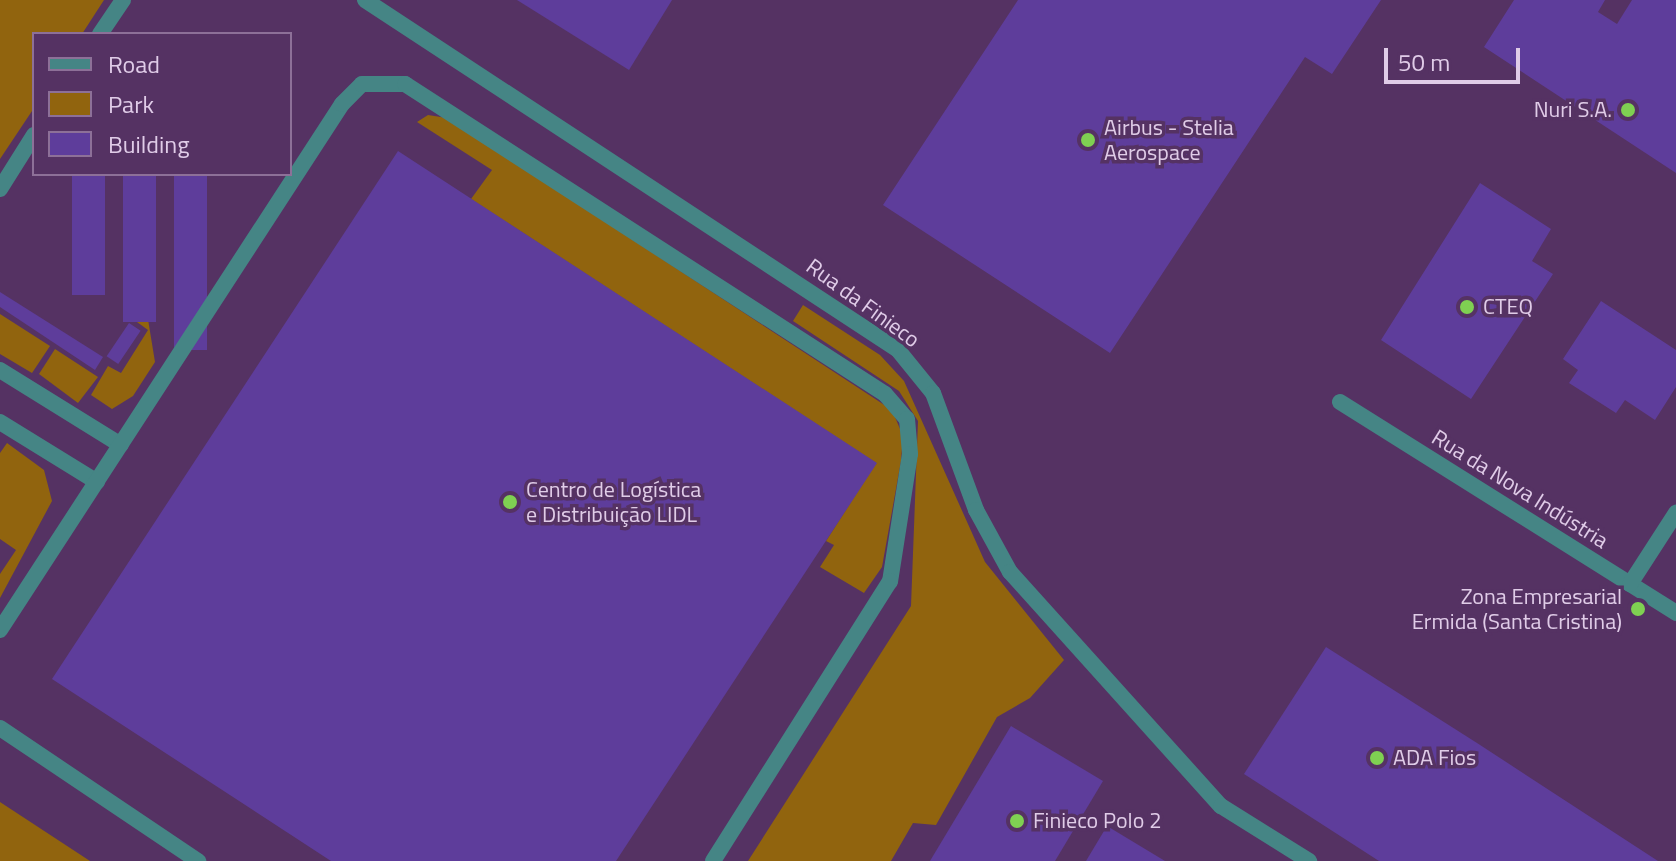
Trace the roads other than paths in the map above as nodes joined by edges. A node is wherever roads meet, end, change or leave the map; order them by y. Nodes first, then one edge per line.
1 (123, 0) edge
2 (365, 0) edge
3 (101, 32) edge
4 (32, 138) edge
5 (0, 189) edge
6 (0, 370) edge
7 (1340, 402) dead end
8 (0, 422) edge
9 (121, 445) junction
10 (97, 482) junction
11 (1676, 513) edge
12 (1630, 584) junction
13 (1676, 613) edge
14 (0, 630) edge
15 (0, 728) edge
16 (198, 861) edge
17 (713, 861) edge
18 (1309, 861) edge

1 - 3 street
2 - 18 street, Rua da Finieco
4 - 5 street
6 - 9 street
7 - 12 street, Rua da Nova Indústria
8 - 10 street
9 - 10 street
9 - 17 street
10 - 14 street
11 - 12 street
12 - 13 street, Rua da Nova Indústria
15 - 16 street

